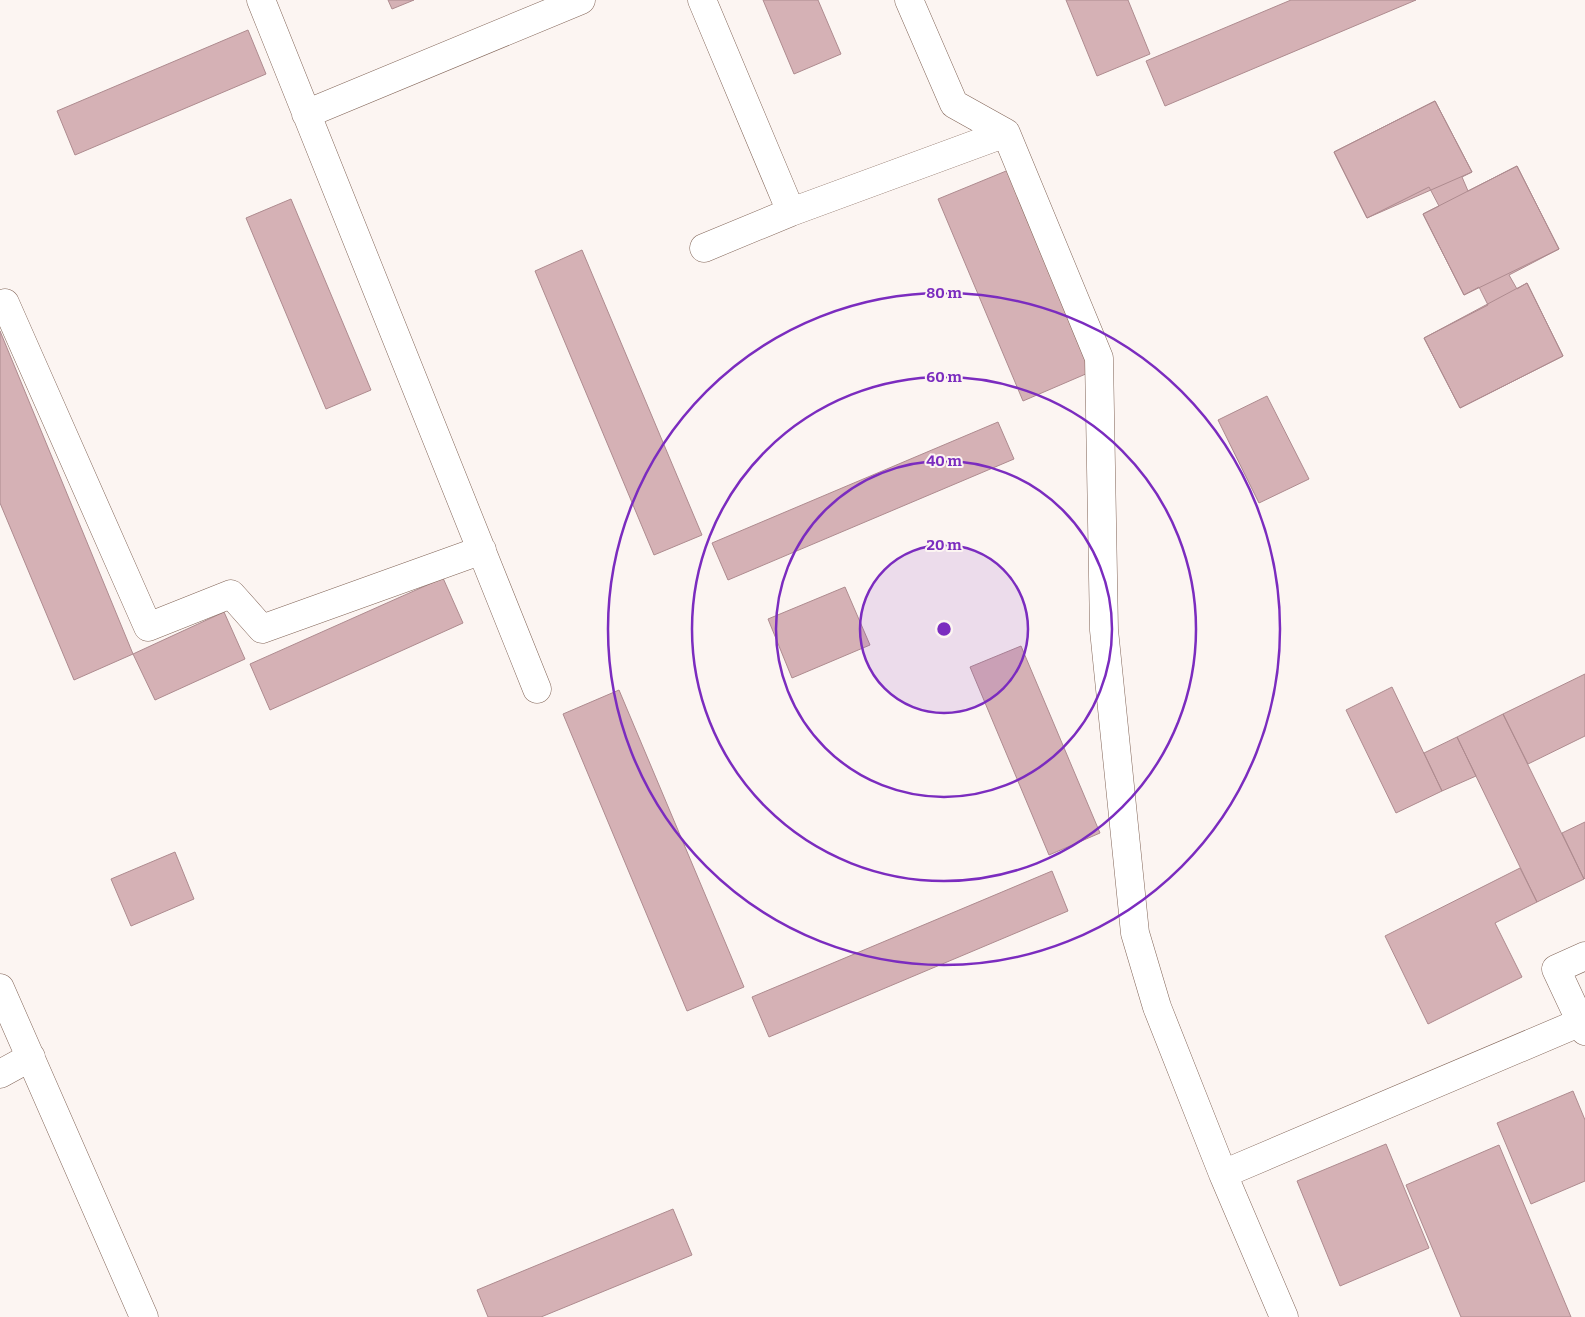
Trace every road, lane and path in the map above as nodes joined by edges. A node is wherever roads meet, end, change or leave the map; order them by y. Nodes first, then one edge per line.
1 (261, 0) edge
2 (581, 0) edge
3 (702, 0) edge
4 (909, 0) edge
5 (306, 114) junction
6 (1006, 133) junction
7 (790, 212) junction
8 (704, 248) dead end
9 (5, 303) dead end
10 (482, 550) junction
11 (537, 689) dead end
12 (1585, 956) edge
13 (0, 988) edge
14 (1583, 1026) edge
15 (31, 1057) junction
16 (0, 1074) edge
17 (1223, 1174) junction
18 (144, 1317) edge
19 (1284, 1317) edge

1 - 5 street
2 - 5 street
3 - 7 street
4 - 6 street
5 - 10 street
6 - 7 street
6 - 17 street
7 - 8 street
9 - 10 street
10 - 11 street
12 - 14 street
13 - 15 street
14 - 17 street
15 - 16 street
15 - 18 street
17 - 19 street

